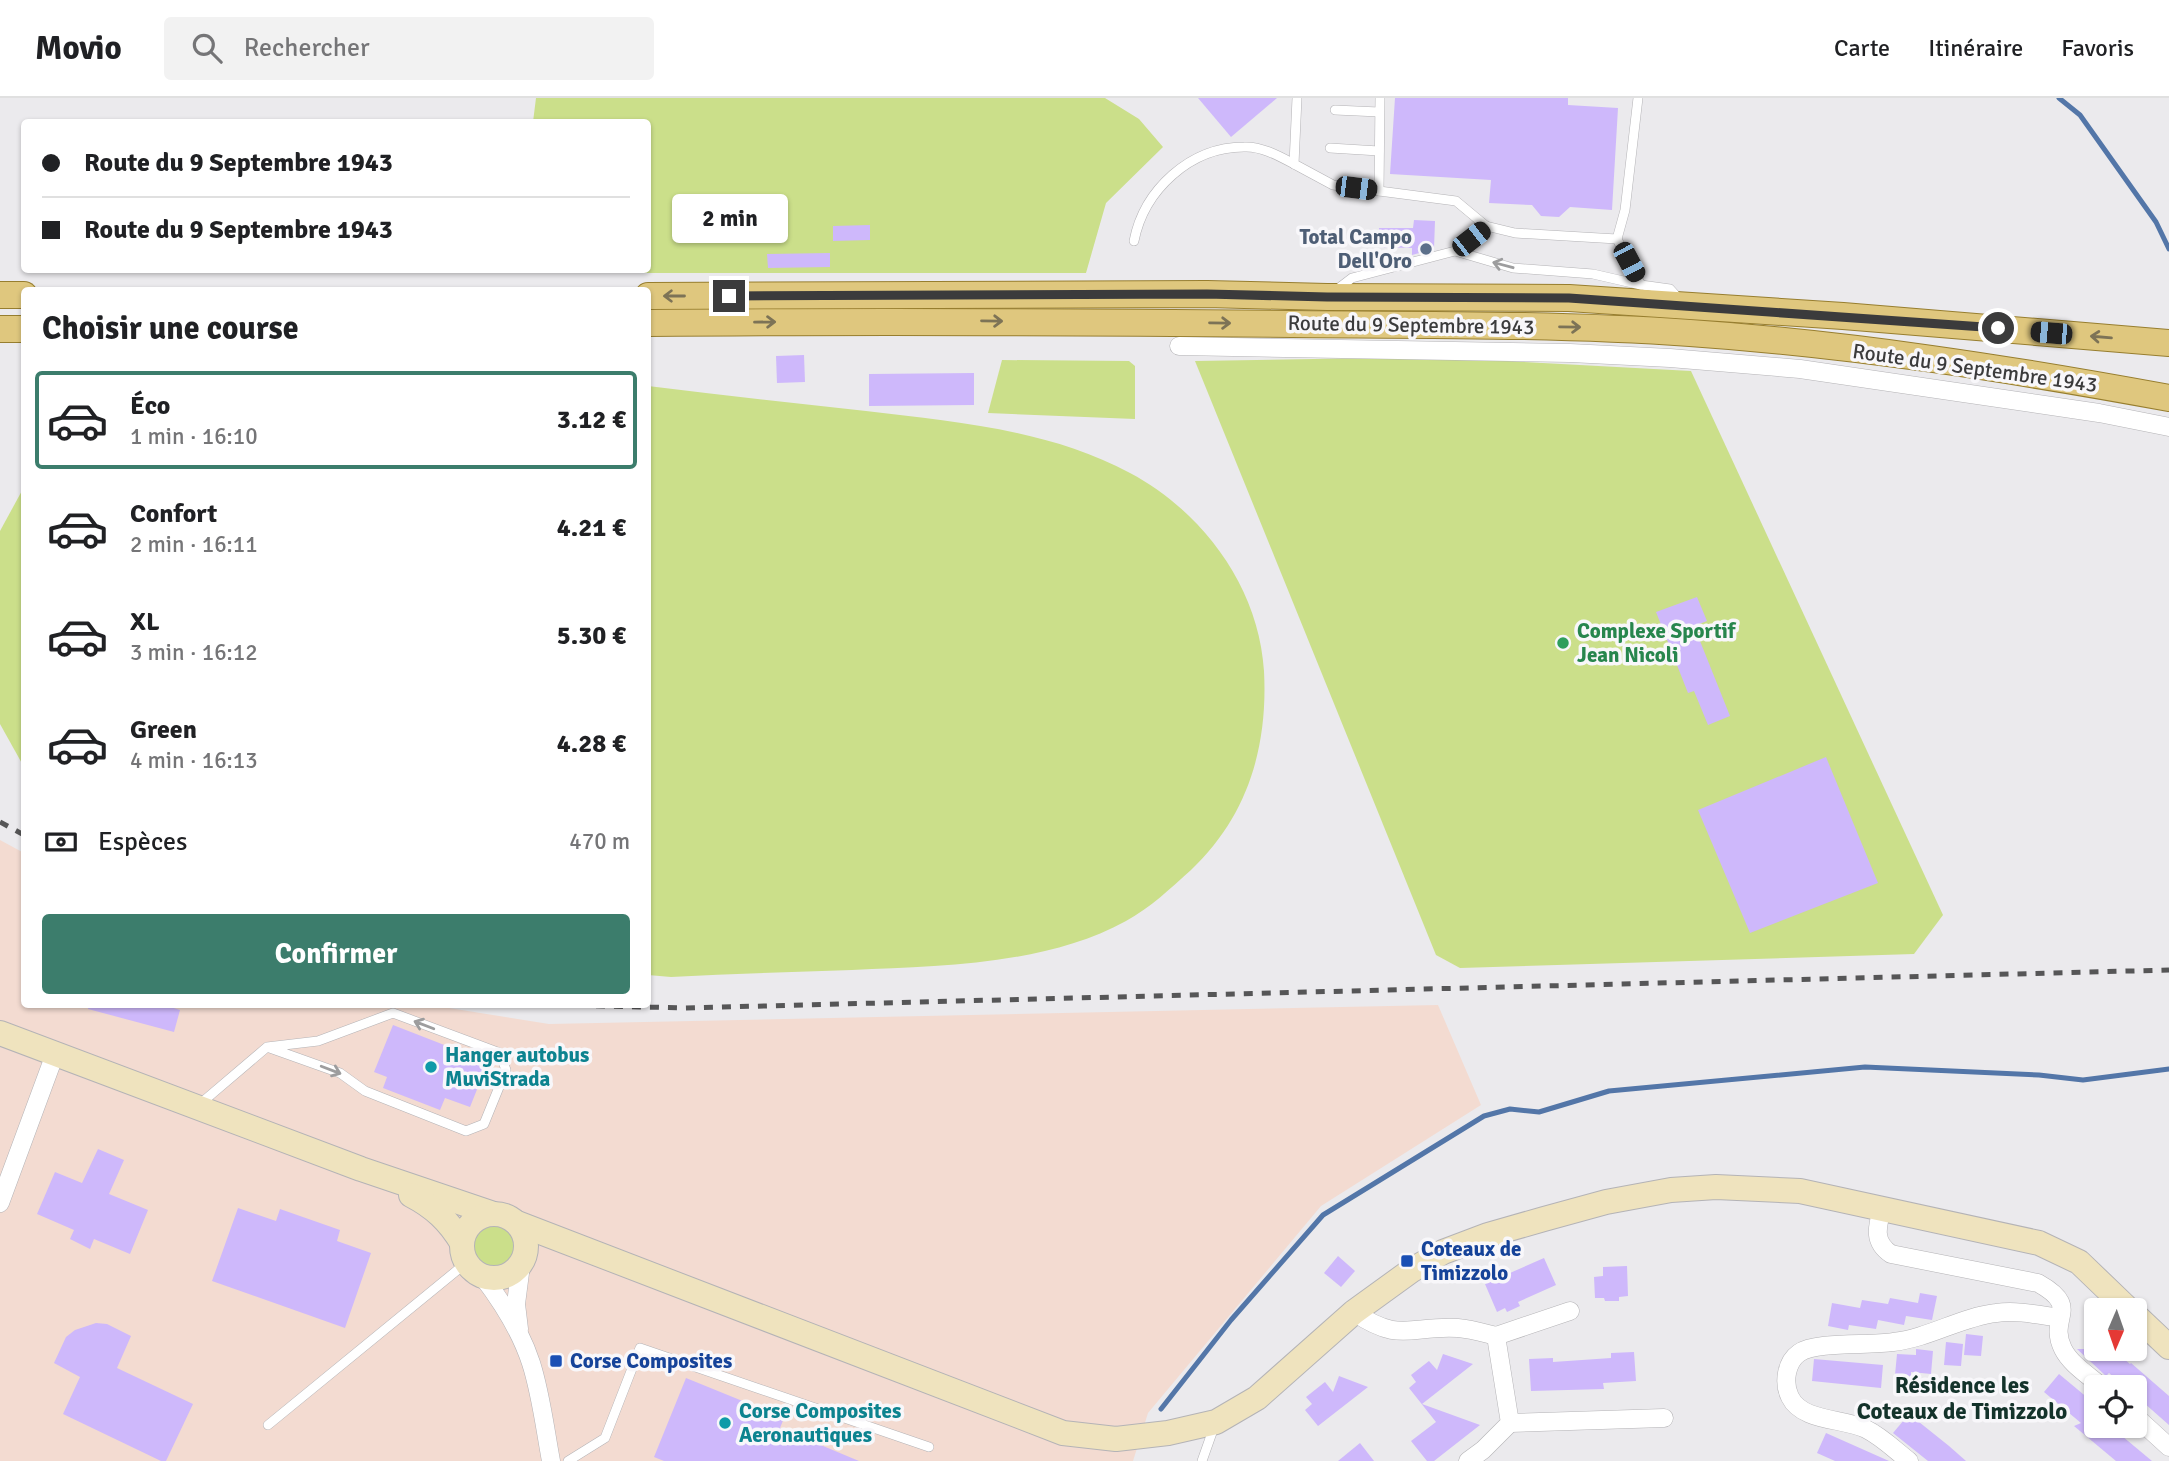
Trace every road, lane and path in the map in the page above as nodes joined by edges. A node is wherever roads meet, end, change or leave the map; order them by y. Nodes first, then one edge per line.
1 (1297, 98) edge
2 (1380, 98) edge
3 (1638, 98) edge
4 (1335, 110) dead end
5 (1380, 112) junction
6 (1331, 148) dead end
7 (1379, 151) junction
8 (1294, 164) junction
9 (1379, 191) junction
10 (1486, 226) junction
11 (1617, 239) junction
12 (1133, 241) dead end
13 (1455, 251) junction
14 (1641, 285) junction
15 (0, 295) edge
16 (21, 295) edge
17 (651, 296) edge
18 (1327, 297) junction
19 (1684, 305) junction
20 (651, 323) edge
21 (0, 329) edge
22 (21, 329) edge
23 (2169, 344) edge
24 (1179, 346) dead end
25 (2169, 398) edge
26 (2169, 427) edge
27 (0, 1033) edge
28 (267, 1047) junction
29 (55, 1054) junction
30 (196, 1107) junction
31 (361, 1169) junction
32 (0, 1203) edge
33 (1882, 1209) junction
34 (491, 1213) junction
35 (517, 1223) junction
36 (588, 1251) junction
37 (470, 1261) junction
38 (521, 1265) junction
39 (2116, 1298) edge
40 (1570, 1311) dead end
41 (1354, 1312) junction
42 (2060, 1318) junction
43 (2147, 1326) edge
44 (520, 1336) junction
45 (1496, 1336) junction
46 (2169, 1347) edge
47 (2089, 1375) edge
48 (1664, 1418) dead end
49 (1216, 1422) junction
50 (1510, 1423) junction
51 (268, 1424) dead end
52 (2147, 1427) edge
53 (929, 1447) dead end
54 (2169, 1447) edge
55 (551, 1461) edge
56 (568, 1461) edge
57 (1202, 1461) edge
58 (1468, 1461) edge
59 (1909, 1461) edge

1 - 8 lane
2 - 5 lane
3 - 11 lane
4 - 5 lane
5 - 7 lane
6 - 7 lane
7 - 9 lane
8 - 9 lane
8 - 12 lane
9 - 10 lane
10 - 11 lane
10 - 13 lane
11 - 14 lane
14 -> 13 lane
13 - 18 lane
14 - 19 lane
15 - 16 main road
18 -> 17 main road, Route du 9 Septembre 1943
18 - 19 main road, Route du 9 Septembre 1943
23 -> 19 main road, Route du 9 Septembre 1943
20 -> 25 main road, Route du 9 Septembre 1943
21 - 22 main road
24 - 26 street
27 - 29 main road
28 -> 28 lane
28 - 30 lane
29 - 30 main road
29 - 32 street
30 - 31 main road
31 - 34 main road
31 - 37 main road
33 - 39 main road
33 - 41 main road
33 - 42 street
34 - 35 main road
34 - 37 main road
35 - 36 main road
35 - 38 main road
36 - 38 main road
36 - 49 main road
37 - 38 main road
37 - 44 street
37 - 51 lane
38 - 44 street
40 - 45 street
41 - 45 street
41 - 49 main road
42 - 47 street
42 - 59 street
43 - 46 main road
44 - 55 street
45 - 50 street
48 - 50 street
49 - 57 lane
50 - 58 street
52 - 54 street
53 - 56 lane

